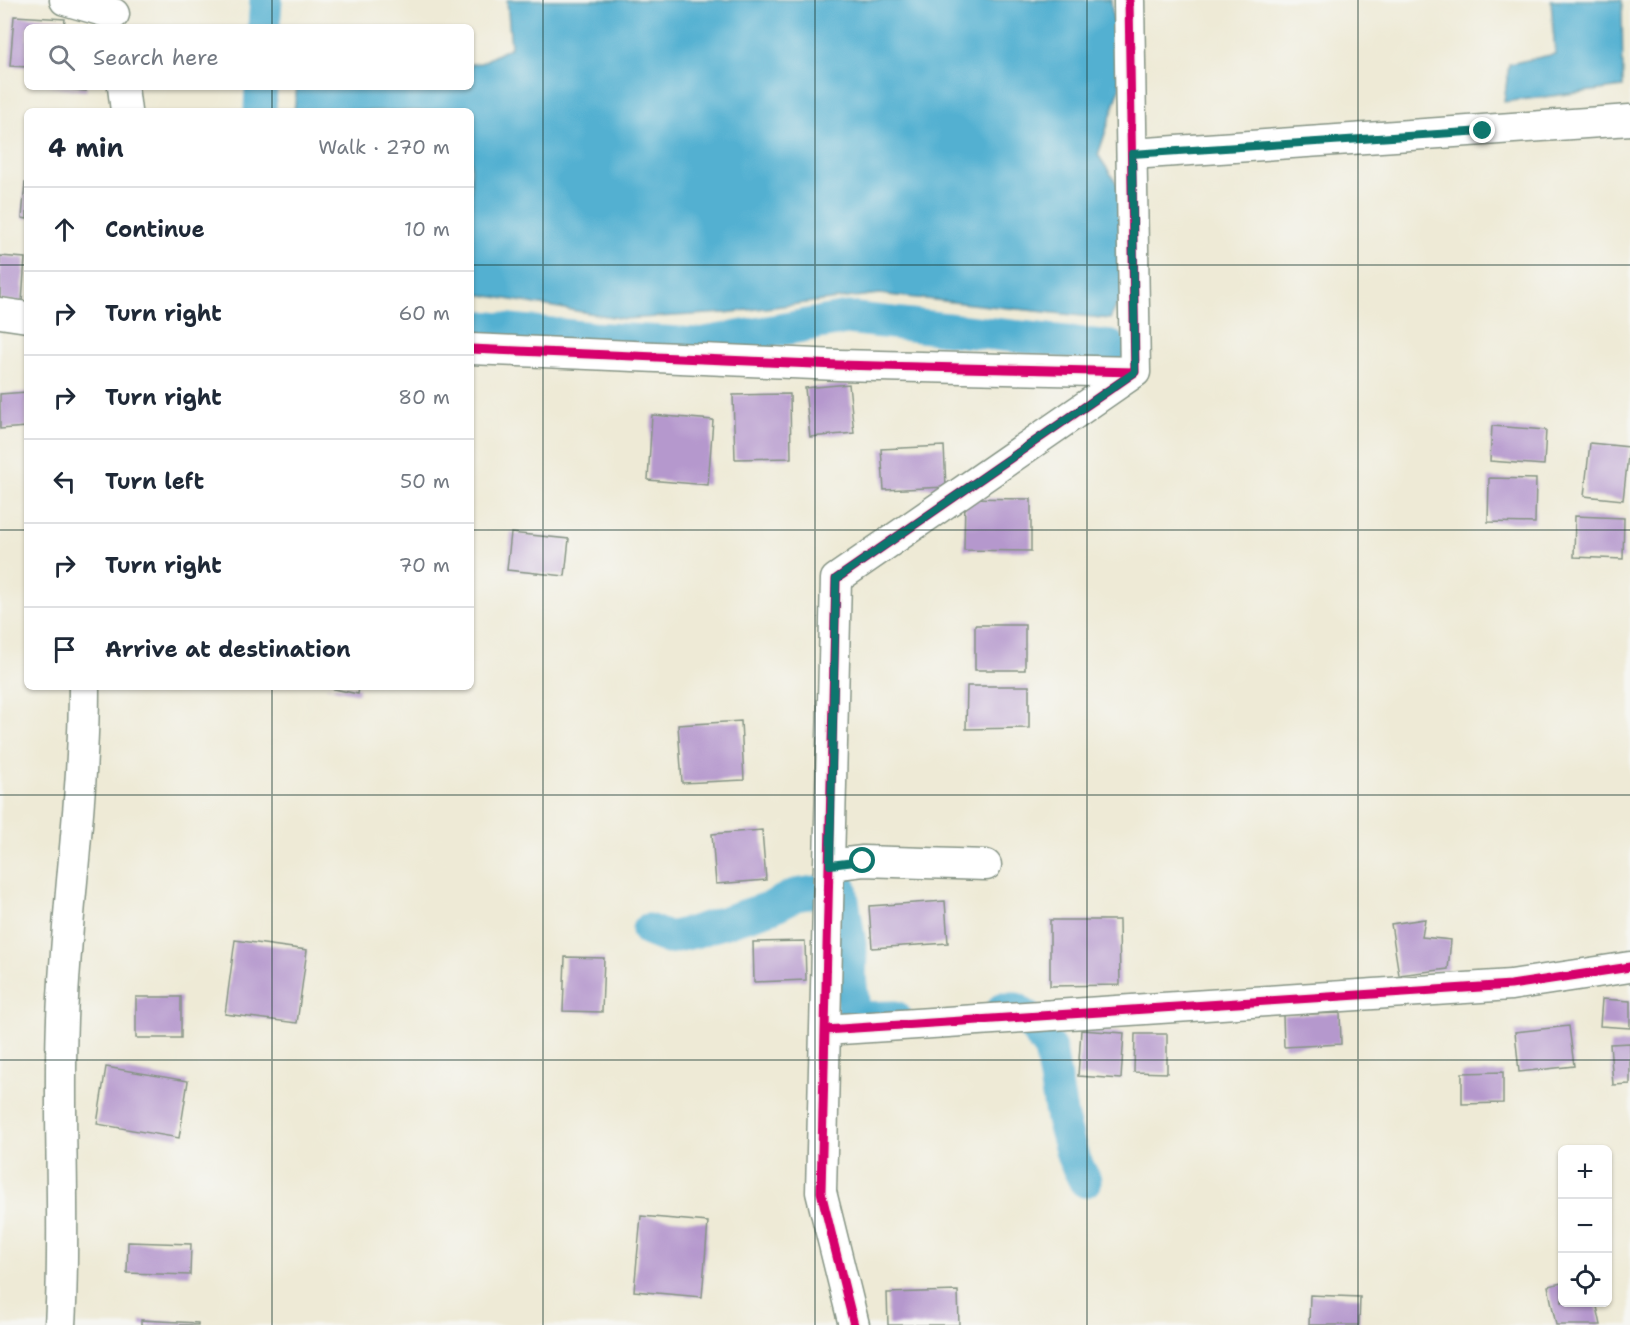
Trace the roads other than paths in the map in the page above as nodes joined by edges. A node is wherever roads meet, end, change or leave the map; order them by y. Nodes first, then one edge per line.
1 (65, 0) edge
2 (1129, 0) edge
3 (114, 14) edge
4 (123, 90) edge
5 (126, 108) edge
6 (1630, 120) edge
7 (1132, 154) junction
8 (0, 313) edge
9 (24, 317) edge
10 (474, 349) edge
11 (1135, 372) junction
12 (84, 690) edge
13 (986, 865) dead end
14 (829, 882) junction
15 (1630, 968) edge
16 (825, 1030) junction
17 (60, 1325) edge
18 (854, 1325) edge

1 - 3 street
2 - 7 street
4 - 5 street
6 - 7 street
7 - 11 street
8 - 9 street
10 - 11 street
11 - 14 street
12 - 17 street
13 - 14 street
14 - 16 street
15 - 16 street
16 - 18 street

